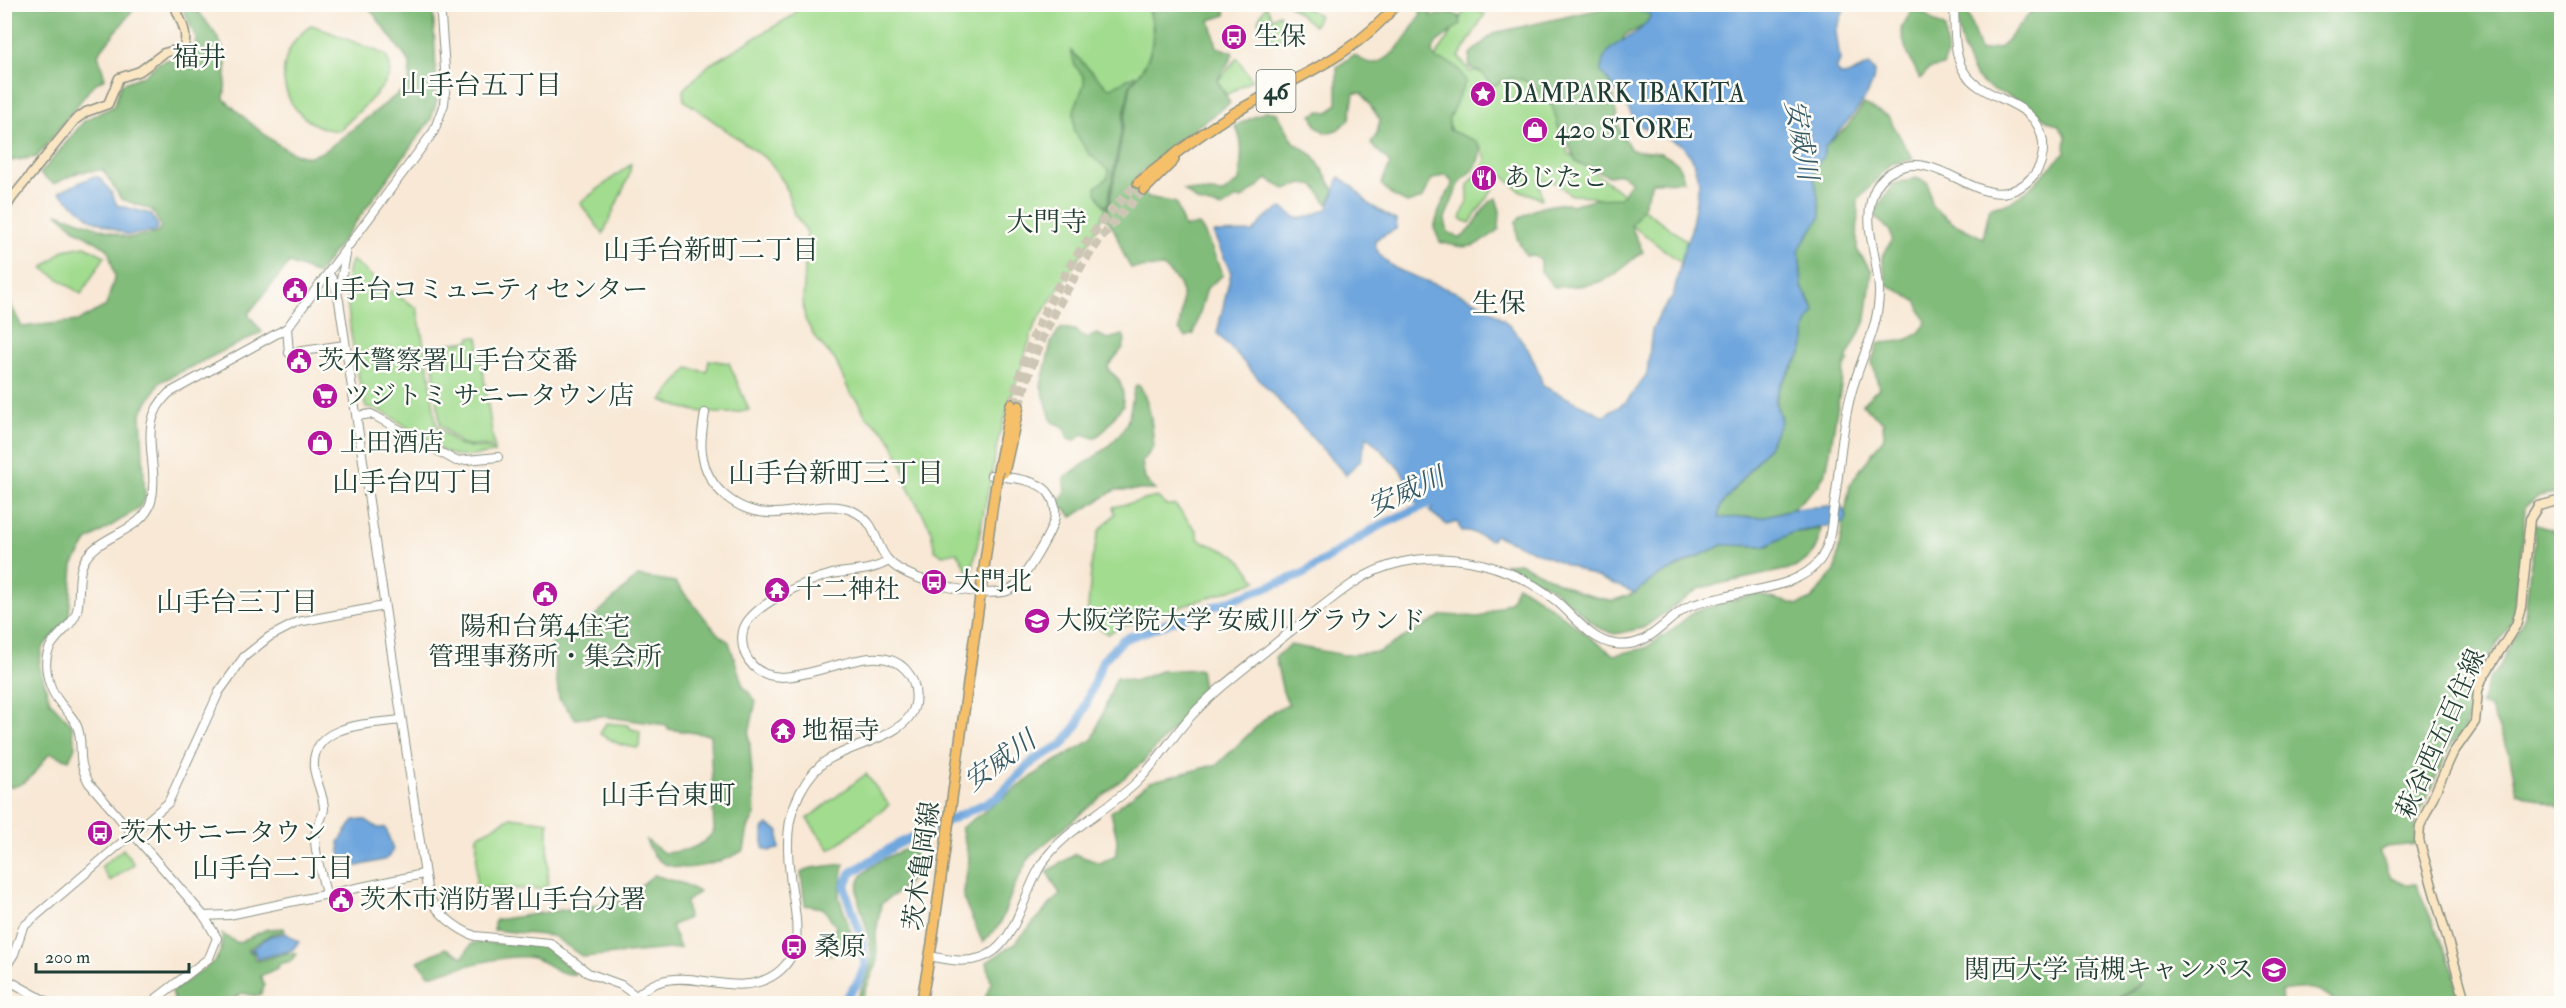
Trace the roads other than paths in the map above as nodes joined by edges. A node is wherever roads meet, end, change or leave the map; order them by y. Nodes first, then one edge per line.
1 (174, 4) edge
2 (440, 4) edge
3 (1397, 4) edge
4 (1954, 4) edge
5 (1141, 187) tunnel mouth
6 (4, 211) edge
7 (349, 247) junction
8 (329, 274) junction
9 (339, 301) junction
10 (287, 328) junction
11 (345, 345) junction
12 (1015, 405) tunnel mouth
13 (705, 413) dead end
14 (357, 416) junction
15 (498, 458) dead end
16 (997, 473) junction
17 (2562, 500) edge
18 (889, 561) junction
19 (980, 596) junction
20 (384, 606) junction
21 (401, 720) junction
22 (133, 834) junction
23 (423, 874) junction
24 (326, 895) junction
25 (204, 916) junction
26 (930, 956) junction
27 (4, 970) edge
28 (4, 978) edge
29 (633, 1000) edge
30 (51, 1004) edge
31 (149, 1004) edge
32 (921, 1004) edge
33 (2466, 1004) edge

1 - 6 main road
2 - 7 street
3 - 5 main road, 46
4 - 26 street
7 - 8 street
7 - 9 street
8 - 9 street
8 - 10 street
9 - 11 street
10 - 11 street
10 - 22 street
11 - 14 street
12 - 16 main road, 茨木亀岡線
13 - 18 street
14 - 15 street
14 - 20 street
16 - 19 main road, 茨木亀岡線, bridge
16 - 19 street
17 - 33 main road, 萩谷西五百住線
18 - 19 street
18 - 29 street
19 - 26 main road, 茨木亀岡線
20 - 21 street
20 - 22 street
21 - 23 street
21 - 24 street
22 - 25 street
22 - 27 street
23 - 24 street
23 - 29 street
24 - 25 street
25 - 31 street
26 - 32 main road, 茨木亀岡線
28 - 30 street

